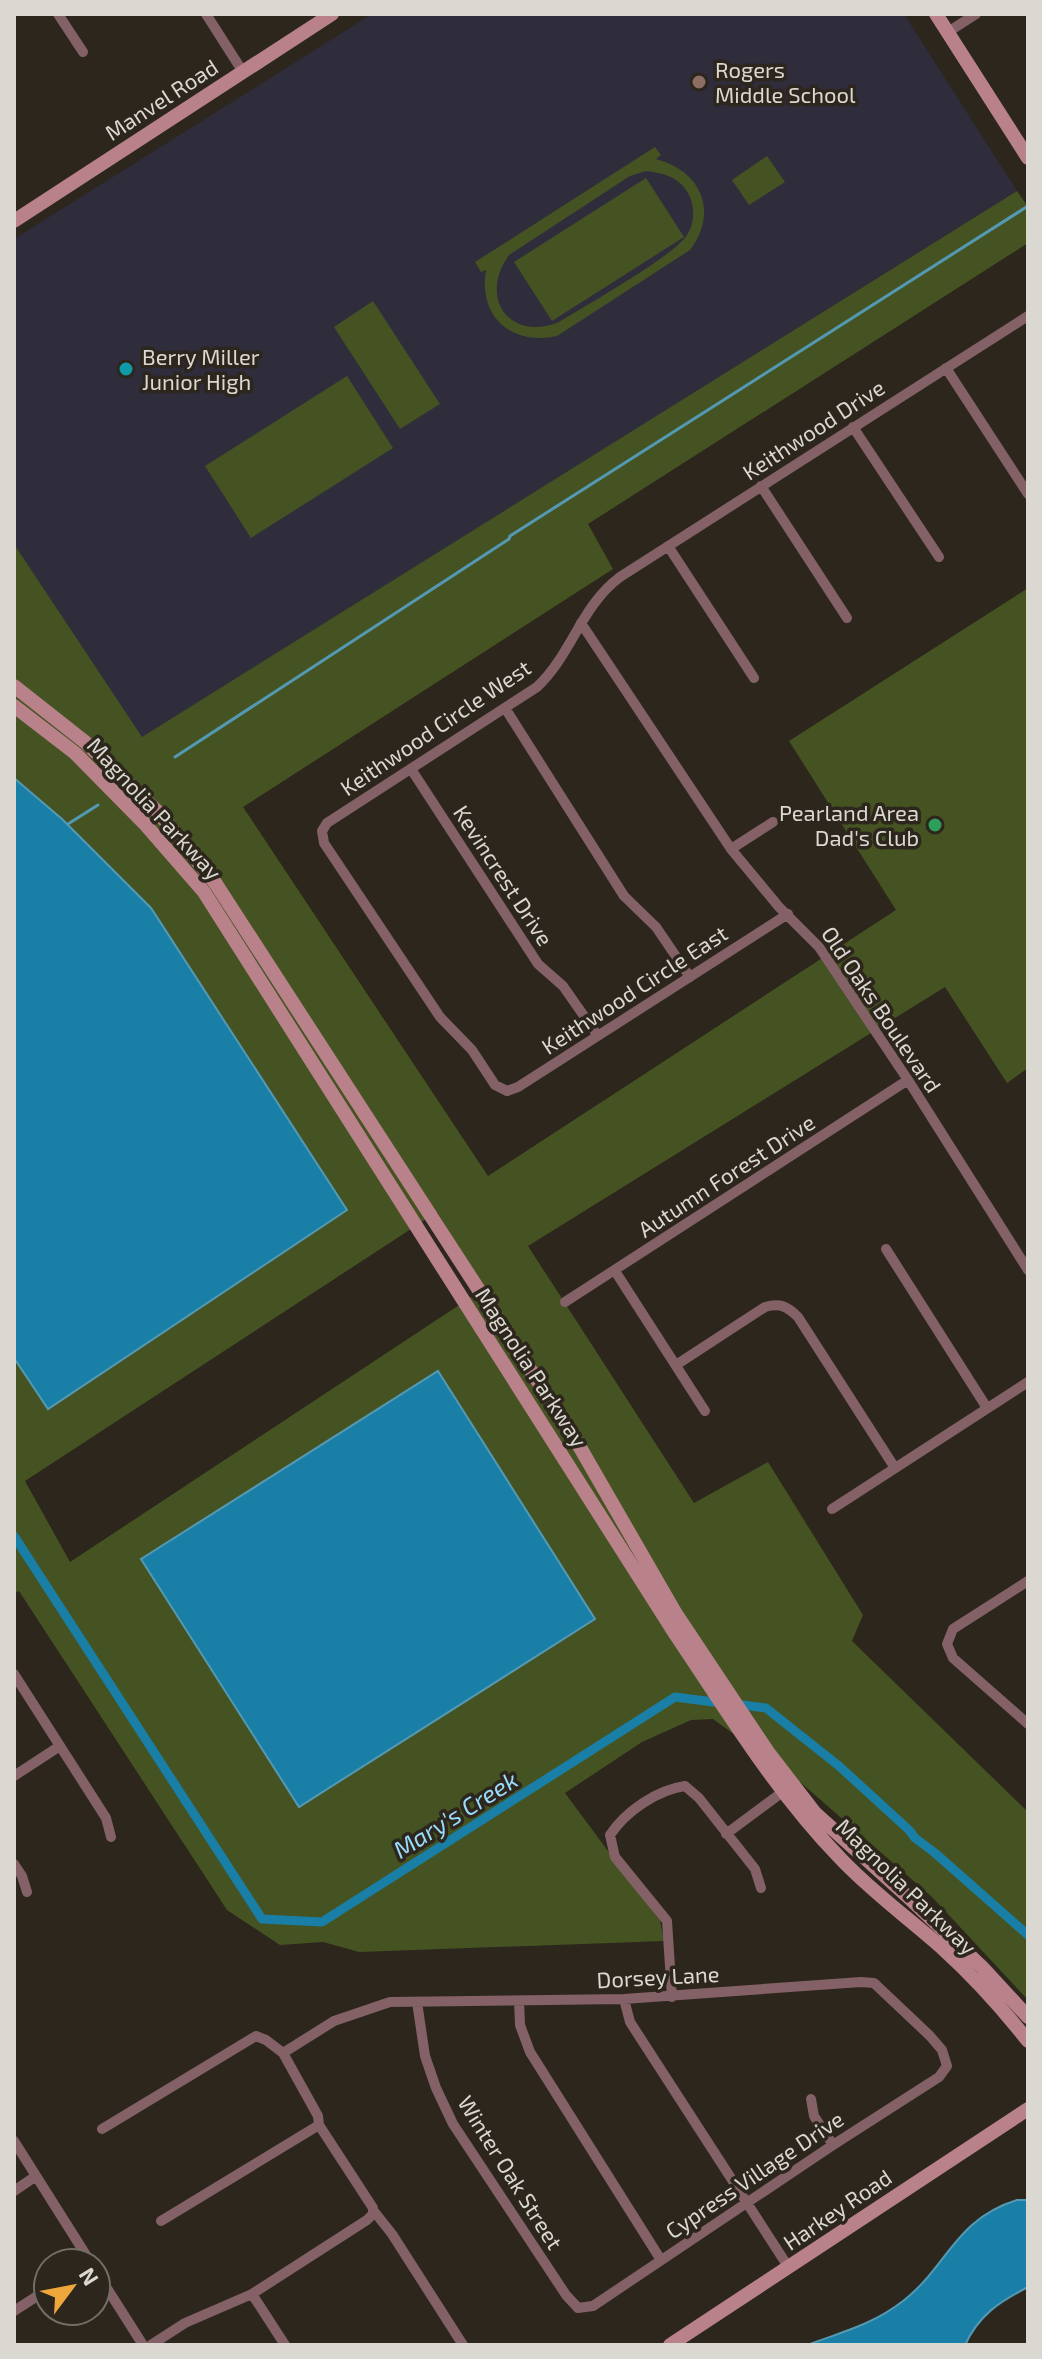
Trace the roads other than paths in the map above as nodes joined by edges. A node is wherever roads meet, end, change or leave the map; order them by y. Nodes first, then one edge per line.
1 (58, 14) edge
2 (206, 14) edge
3 (332, 14) edge
4 (936, 14) edge
5 (976, 14) edge
6 (948, 32) junction
7 (83, 52) dead end
8 (243, 72) junction
9 (1028, 158) edge
10 (14, 221) edge
11 (1028, 316) edge
12 (946, 368) junction
13 (853, 427) junction
14 (761, 486) junction
15 (1028, 494) edge
16 (668, 546) junction
17 (939, 557) dead end
18 (620, 577) joint
19 (847, 618) dead end
20 (581, 623) junction
21 (754, 678) dead end
22 (14, 686) edge
23 (14, 706) edge
24 (505, 708) junction
25 (66, 727) junction
26 (57, 739) junction
27 (411, 769) junction
28 (773, 822) dead end
29 (731, 849) junction
30 (199, 874) junction
31 (788, 914) junction
32 (690, 977) junction
33 (598, 1036) junction
34 (908, 1080) junction
35 (499, 1088) joint
36 (419, 1198) junction
37 (404, 1207) junction
38 (886, 1249) dead end
39 (1028, 1270) edge
40 (615, 1271) junction
41 (565, 1302) dead end
42 (511, 1339) junction
43 (494, 1349) junction
44 (676, 1365) junction
45 (1028, 1382) edge
46 (987, 1408) junction
47 (705, 1411) dead end
48 (895, 1468) junction
49 (832, 1509) dead end
50 (1028, 1581) edge
51 (692, 1647) junction
52 (14, 1674) edge
53 (1028, 1724) edge
54 (752, 1739) junction
55 (60, 1746) junction
56 (14, 1776) edge
57 (784, 1791) junction
58 (726, 1834) junction
59 (111, 1837) dead end
60 (14, 1864) edge
61 (761, 1888) dead end
62 (27, 1892) dead end
63 (672, 1997) junction
64 (624, 1999) junction
65 (519, 2001) junction
66 (417, 2002) junction
67 (1028, 2017) edge
68 (1028, 2041) edge
69 (283, 2053) junction
70 (947, 2066) joint
71 (811, 2099) dead end
72 (1028, 2109) edge
73 (319, 2125) junction
74 (102, 2129) dead end
75 (14, 2141) edge
76 (833, 2145) junction
77 (36, 2176) junction
78 (14, 2191) edge
79 (748, 2202) junction
80 (373, 2210) junction
81 (161, 2221) dead end
82 (80, 2247) edge
83 (661, 2260) junction
84 (789, 2268) junction
85 (252, 2294) junction
86 (112, 2296) edge
87 (32, 2299) edge
88 (578, 2308) joint
89 (14, 2311) edge
90 (143, 2345) edge
91 (151, 2345) edge
92 (285, 2345) edge
93 (463, 2345) edge
94 (670, 2345) edge

1 - 7 street
2 - 8 street
3 - 8 street, Manvel Road
4 - 6 street
5 - 6 street
6 - 9 street
8 - 10 street, Manvel Road
11 - 12 street, Keithwood Drive
12 - 13 street, Keithwood Drive
12 - 15 street
13 - 14 street, Keithwood Drive
13 - 17 street
14 - 16 street, Keithwood Drive
14 - 19 street
16 - 18 street, Keithwood Drive
16 - 21 street
18 - 20 street, Keithwood Circle West
20 - 24 street, Keithwood Circle West
20 - 29 street, Old Oaks Boulevard
22 - 25 street, Magnolia Parkway
23 - 26 street, Magnolia Parkway
24 - 27 street, Keithwood Circle West
24 - 32 street
25 - 26 street
25 - 30 street, Magnolia Parkway
26 - 30 street, Magnolia Parkway
27 - 33 street, Kevincrest Drive
27 - 35 street, Keithwood Circle West
28 - 29 street
29 - 31 street, Old Oaks Boulevard
30 - 36 street, Magnolia Parkway
30 - 37 street, Magnolia Parkway
31 - 32 street, Keithwood Circle East
31 - 34 street, Old Oaks Boulevard
32 - 33 street, Keithwood Circle East
33 - 35 street, Keithwood Circle East
34 - 39 street, Old Oaks Boulevard
34 - 40 street, Autumn Forest Drive
36 - 37 street
36 - 42 street, Magnolia Parkway
37 - 43 street, Magnolia Parkway
38 - 46 street
40 - 41 street, Autumn Forest Drive
40 - 44 street
42 - 43 street
42 - 51 street, Magnolia Parkway
43 - 51 street, Magnolia Parkway
44 - 47 street
44 - 48 street
45 - 46 street
46 - 48 street
48 - 49 street
50 - 53 street
51 - 54 street, Magnolia Parkway
52 - 55 street
54 - 57 street, Magnolia Parkway
54 - 67 street, Magnolia Parkway
55 - 56 street
55 - 59 street
57 - 58 street
57 - 68 street, Magnolia Parkway
58 - 61 street
58 - 63 street
60 - 62 street
63 - 64 street, Dorsey Lane
63 - 70 street, Dorsey Lane
64 - 65 street, Dorsey Lane
64 - 79 street
65 - 66 street, Dorsey Lane
65 - 83 street
66 - 69 street, Dorsey Lane
66 - 88 street, Winter Oak Street
69 - 73 street
69 - 74 street
70 - 76 street, Cypress Village Drive
71 - 76 street
72 - 84 street, Harkey Road
73 - 80 street
73 - 81 street
75 - 77 street
76 - 79 street, Cypress Village Drive
77 - 78 street
77 - 82 street
79 - 83 street, Cypress Village Drive
79 - 84 street
80 - 85 street
80 - 93 street
83 - 88 street, Cypress Village Drive
84 - 94 street, Harkey Road
85 - 91 street
85 - 92 street
86 - 90 street
87 - 89 street

